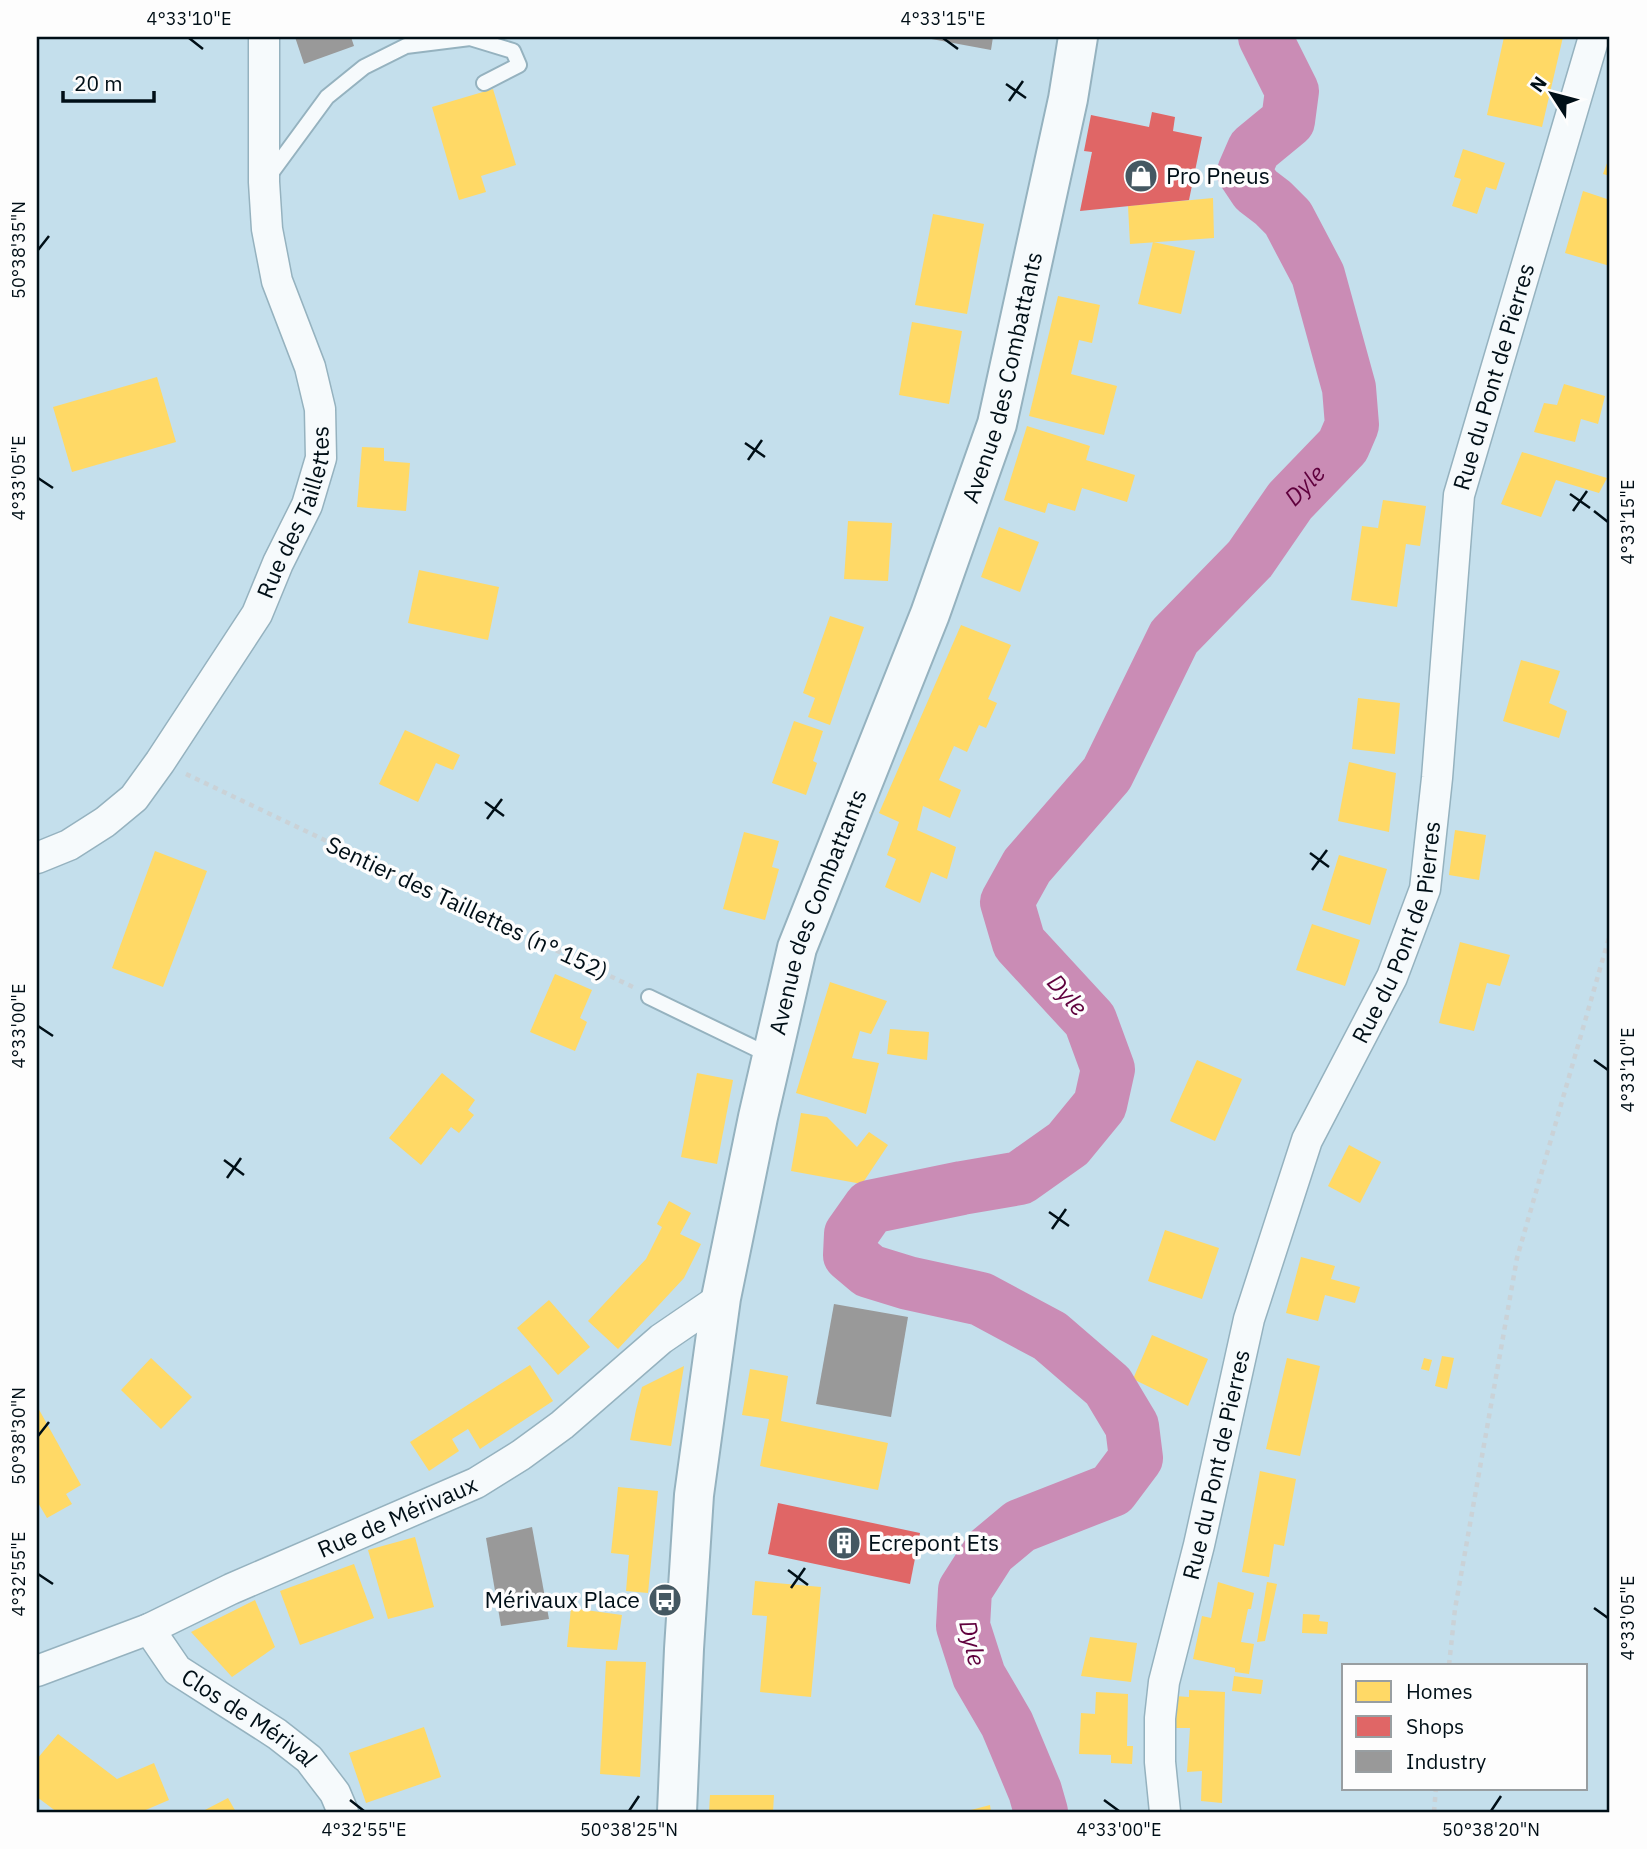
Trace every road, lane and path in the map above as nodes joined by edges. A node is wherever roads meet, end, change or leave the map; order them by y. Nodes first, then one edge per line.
1 (264, 37) edge
2 (1078, 37) edge
3 (1594, 37) edge
4 (484, 83) dead end
5 (264, 182) junction
6 (160, 761) junction
7 (37, 858) edge
8 (1610, 934) edge
9 (649, 997) joint
10 (772, 1056) junction
11 (721, 1298) junction
12 (149, 1629) junction
13 (1449, 1664) edge
14 (37, 1671) edge
15 (1436, 1790) edge
16 (343, 1812) edge
17 (677, 1812) edge
18 (1165, 1812) edge
19 (1434, 1812) edge

1 - 5 street, Rue des Taillettes
2 - 10 main road, Avenue des Combattants
3 - 18 street, Rue du Pont de Pierres
4 - 5 lane
5 - 6 street, Rue des Taillettes
6 - 7 street, Rue des Taillettes
6 - 9 path, Sentier des Taillettes (n° 152)
8 - 13 path
9 - 10 lane
10 - 11 main road, Avenue des Combattants
11 - 12 street, Rue de Mérivaux
11 - 17 main road, Avenue des Combattants
12 - 14 street, Rue de Mérivaux
12 - 16 street, Clos de Mérival
15 - 19 path

